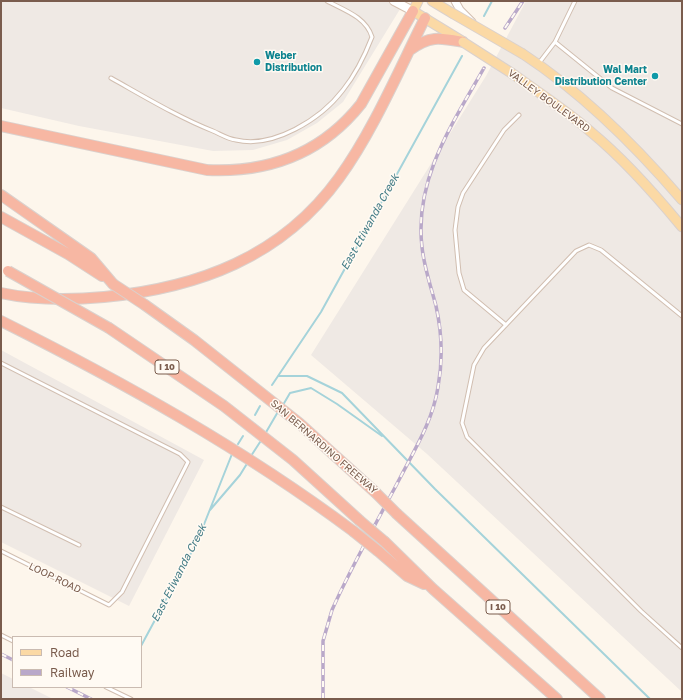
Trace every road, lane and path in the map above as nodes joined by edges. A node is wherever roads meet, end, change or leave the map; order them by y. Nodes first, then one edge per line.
1 (327, 1) edge
2 (394, 1) edge
3 (418, 1) edge
4 (433, 1) edge
5 (575, 1) edge
6 (454, 6) edge
7 (413, 11) junction
8 (425, 18) junction
9 (441, 34) junction
10 (464, 42) joint
11 (554, 42) junction
12 (409, 51) junction
13 (538, 64) junction
14 (111, 78) dead end
15 (519, 115) dead end
16 (682, 124) edge
17 (1, 126) edge
18 (1, 195) edge
19 (682, 200) edge
20 (1, 217) edge
21 (682, 227) edge
22 (5, 269) edge
23 (113, 284) junction
24 (1, 293) edge
25 (682, 316) edge
26 (1, 321) edge
27 (506, 324) junction
28 (1, 363) edge
29 (1, 507) edge
30 (79, 545) dead end
31 (1, 551) edge
32 (433, 589) junction
33 (1, 635) edge
34 (12, 640) edge
35 (682, 648) edge
36 (108, 688) edge
37 (131, 699) edge
38 (557, 699) edge
39 (600, 699) edge

1 - 14 lane
2 - 7 main road
3 - 7 main road
4 - 6 main road, VALLEY BOULEVARD
4 - 8 main road
5 - 11 lane
6 - 13 main road, VALLEY BOULEVARD, bridge
7 - 8 main road
7 - 17 highway
8 - 9 main road
8 - 12 highway
9 - 10 highway
9 - 12 highway
10 - 21 main road, VALLEY BOULEVARD, bridge
11 - 13 lane
11 - 16 lane
12 - 24 highway
13 - 19 main road, VALLEY BOULEVARD
15 - 27 lane
18 - 23 highway
20 - 23 highway, SAN BERNARDINO FREEWAY / I 10
22 - 32 highway, I 10, bridge
23 - 39 highway, SAN BERNARDINO FREEWAY / I 10, bridge
25 - 27 lane
26 - 32 highway, bridge
27 - 35 lane
28 - 31 lane, LOOP ROAD
29 - 30 lane
32 - 38 highway, I 10
33 - 34 lane
36 - 37 lane

